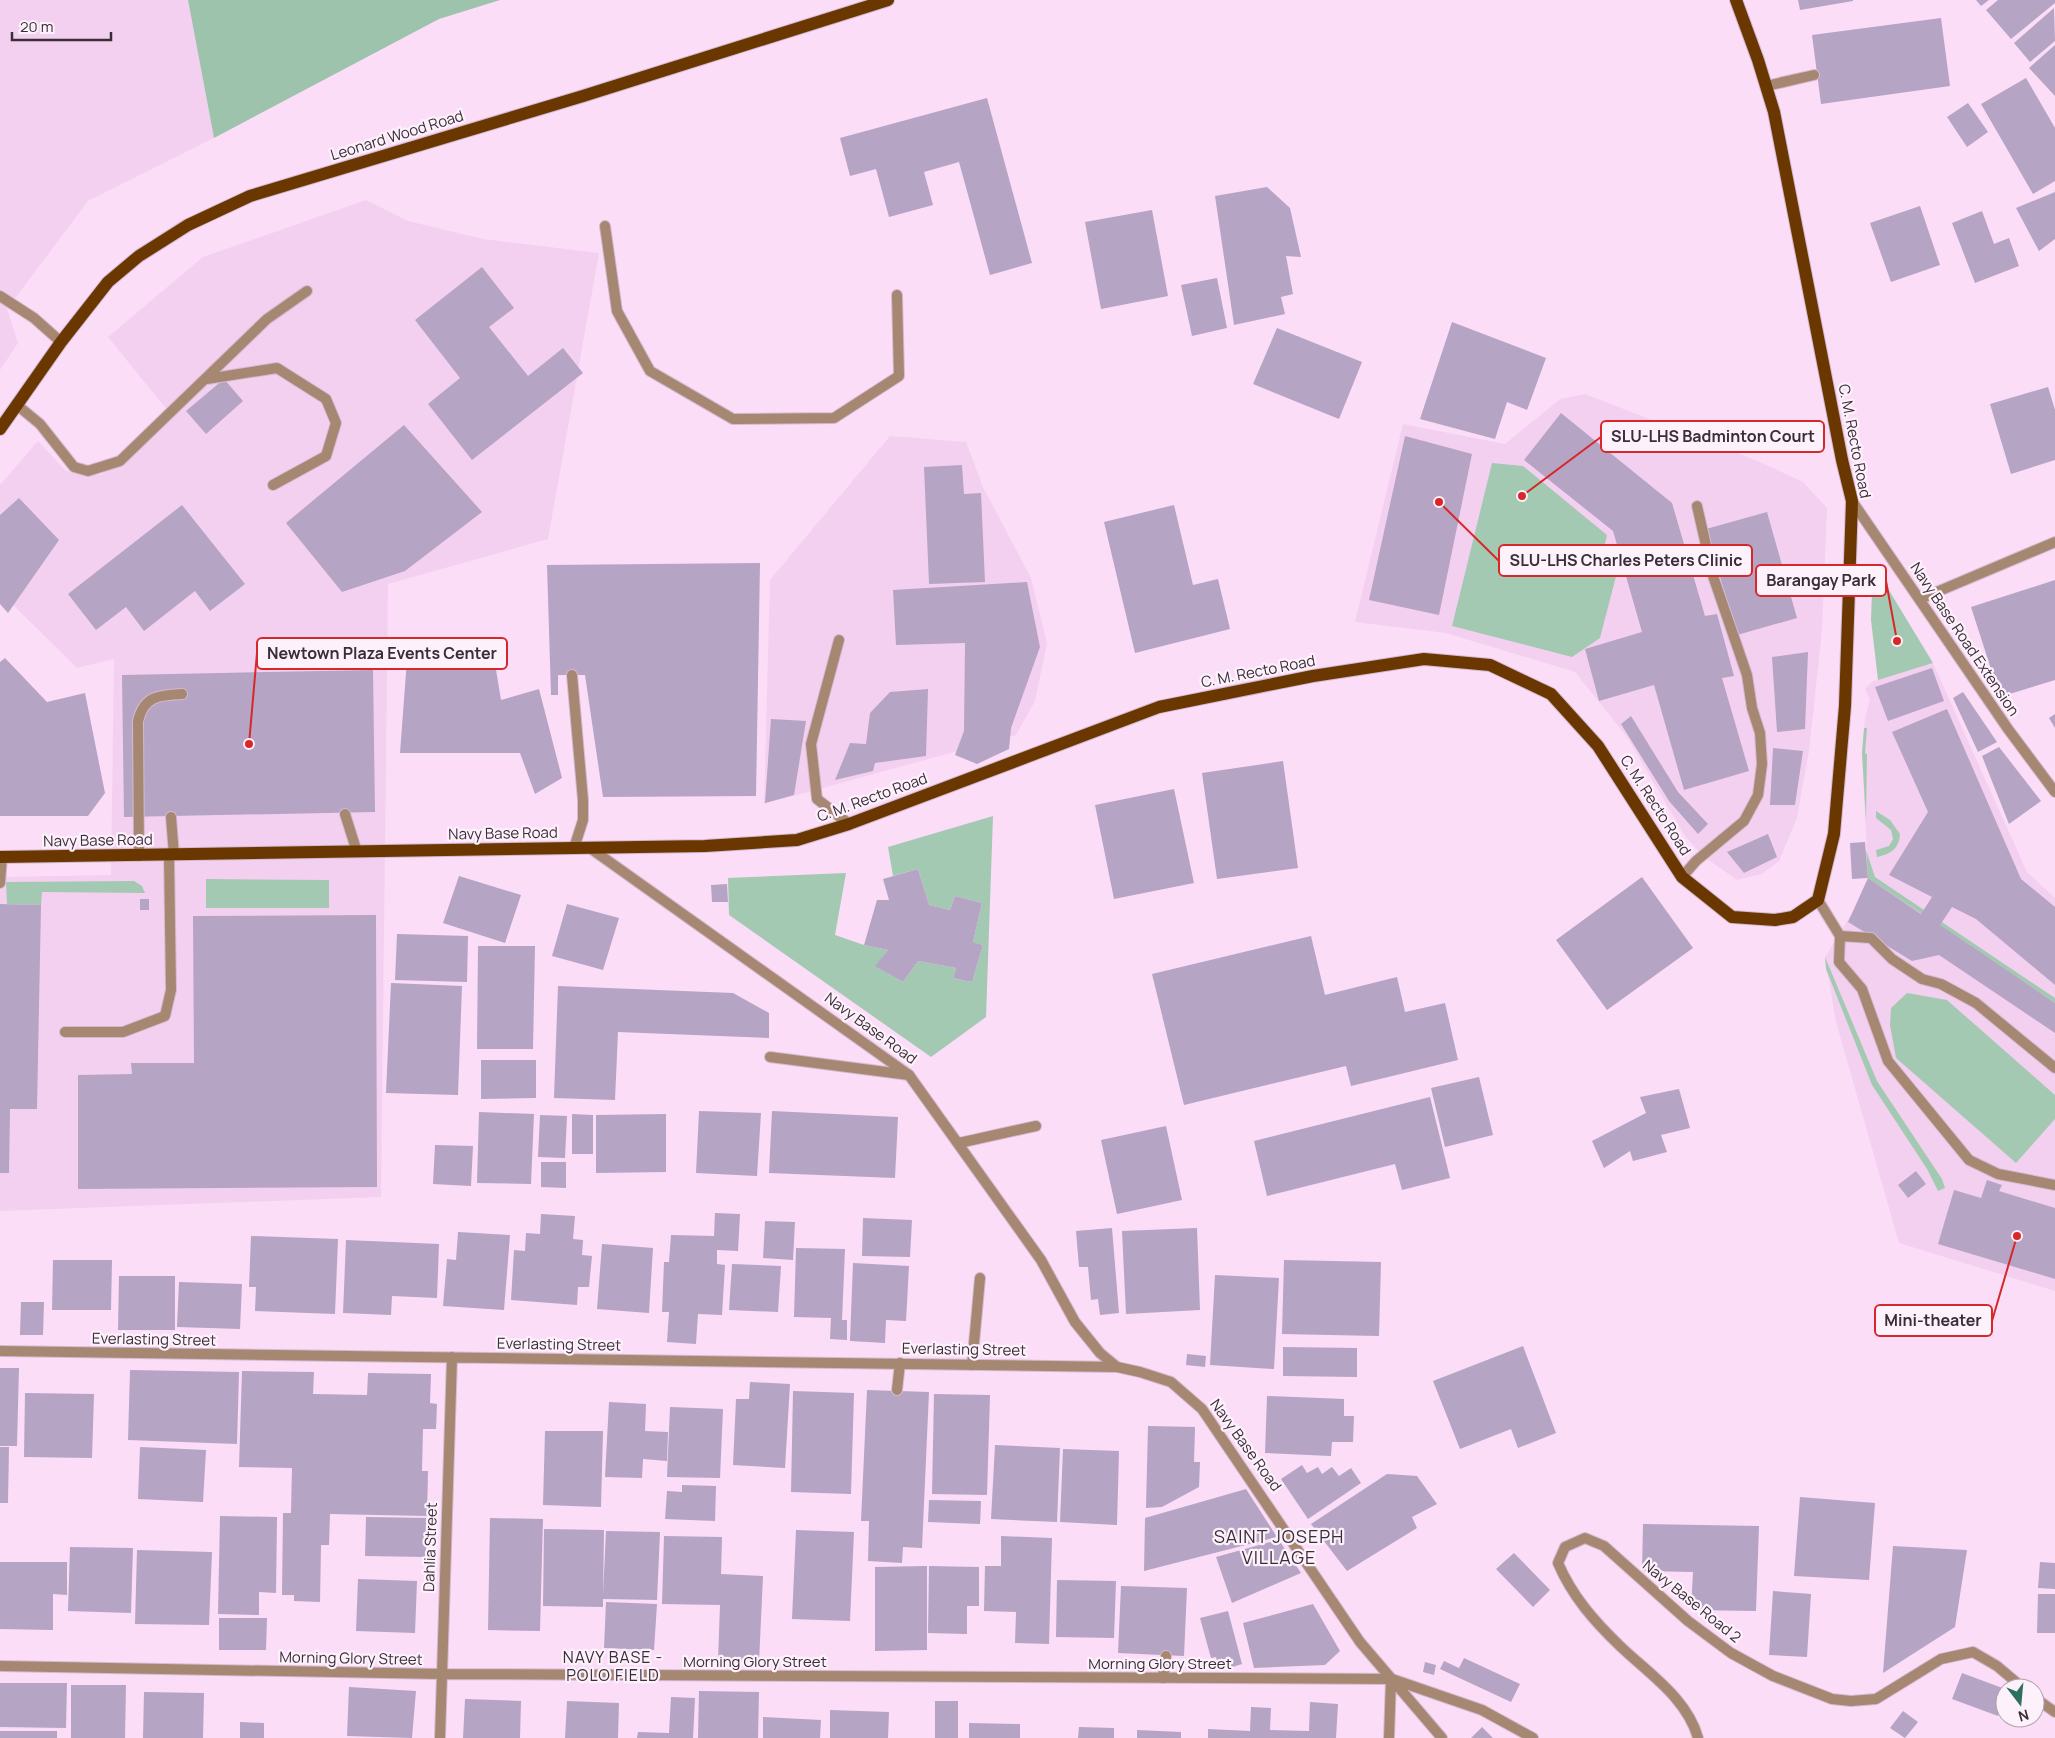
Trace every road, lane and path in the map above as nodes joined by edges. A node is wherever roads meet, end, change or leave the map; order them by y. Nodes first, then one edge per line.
1 (888, 0) edge
2 (1726, 0) edge
3 (1738, 5) edge
4 (1814, 76) dead end
5 (1766, 86) junction
6 (605, 226) dead end
7 (307, 291) dead end
8 (897, 295) dead end
9 (0, 296) edge
10 (60, 342) junction
11 (207, 380) junction
12 (17, 405) junction
13 (0, 429) edge
14 (274, 485) dead end
15 (1852, 501) junction
16 (1697, 506) dead end
17 (2055, 542) edge
18 (1920, 599) junction
19 (838, 640) dead end
20 (572, 675) dead end
21 (182, 694) dead end
22 (2055, 792) edge
23 (345, 814) dead end
24 (171, 817) dead end
25 (849, 824) junction
26 (574, 848) junction
27 (590, 848) junction
28 (357, 852) junction
29 (171, 855) junction
30 (138, 856) junction
31 (1, 857) edge
32 (1682, 877) junction
33 (0, 883) edge
34 (1818, 900) junction
35 (1840, 936) junction
36 (65, 1032) dead end
37 (770, 1057) dead end
38 (2055, 1068) edge
39 (909, 1075) junction
40 (1036, 1126) dead end
41 (959, 1143) junction
42 (2055, 1185) edge
43 (980, 1278) dead end
44 (0, 1351) edge
45 (452, 1357) junction
46 (900, 1364) junction
47 (972, 1364) junction
48 (1117, 1367) junction
49 (897, 1390) dead end
50 (1166, 1656) dead end
51 (0, 1666) edge
52 (441, 1674) junction
53 (1163, 1678) junction
54 (2011, 1678) edge
55 (1391, 1679) junction
56 (440, 1738) edge
57 (1389, 1738) edge
58 (1442, 1738) edge
59 (1534, 1738) edge
60 (1698, 1738) edge

1 - 10 main road, Leonard Wood Road
2 - 3 main road
3 - 5 main road, C. M. Recto Road
4 - 5 street
5 - 15 main road, C. M. Recto Road
6 - 8 street
7 - 11 street
9 - 10 street
10 - 12 main road, Leonard Wood Road
11 - 12 street
11 - 14 street
12 - 13 main road, Leonard Wood Road
15 - 18 street, Navy Base Road Extension
15 - 34 main road, C. M. Recto Road
16 - 32 street
17 - 18 street
18 - 22 street, Navy Base Road Extension
19 - 25 street
20 - 26 street
21 - 30 street
23 - 28 street
24 - 29 street
25 - 27 main road, C. M. Recto Road
25 - 32 main road, C. M. Recto Road
26 - 27 main road, Navy Base Road
26 - 28 main road, Navy Base Road
27 - 39 street, Navy Base Road
28 - 29 main road, Navy Base Road
29 - 30 main road, Navy Base Road
29 - 36 street
30 - 31 main road, Navy Base Road
31 - 33 street
32 - 34 main road, C. M. Recto Road
34 - 35 street
35 - 38 street
35 - 42 street
37 - 39 street
39 - 41 street, Navy Base Road
40 - 41 street
41 - 48 street, Navy Base Road
43 - 47 street
44 - 45 street, Everlasting Street
45 - 46 street, Everlasting Street
45 - 52 street, Dahlia Street
46 - 47 street, Everlasting Street
46 - 49 street
47 - 48 street, Everlasting Street
48 - 55 street, Navy Base Road
50 - 53 street
51 - 52 street, Morning Glory Street
52 - 53 street, Morning Glory Street
52 - 56 street, Dahlia Street
53 - 55 street, Morning Glory Street
54 - 60 street, Navy Base Road 2
55 - 57 street
55 - 58 street, Navy Base Road
55 - 59 street

